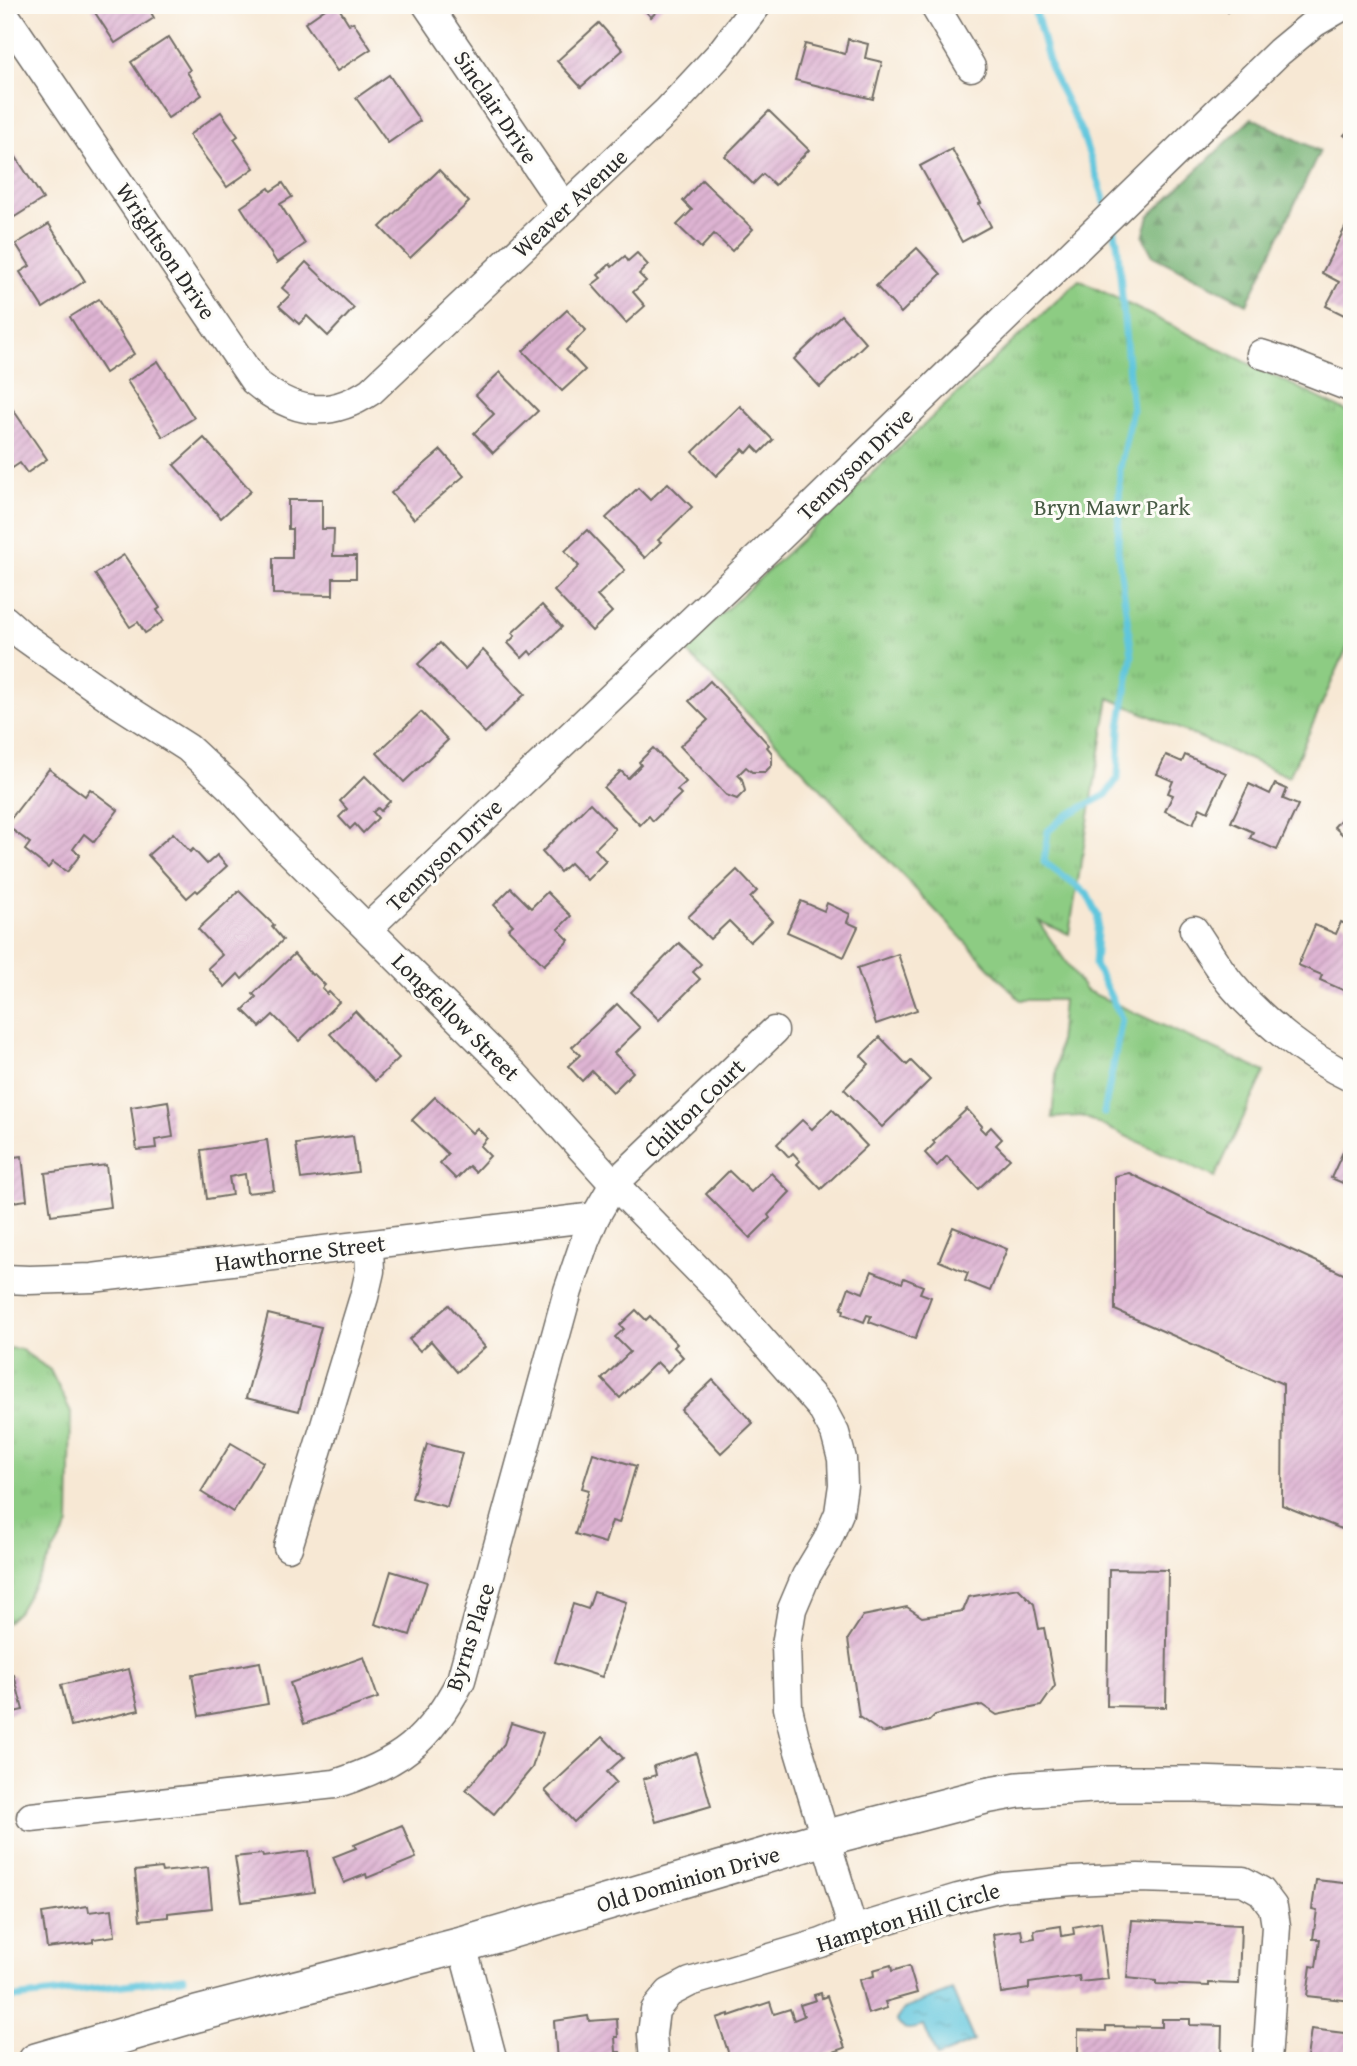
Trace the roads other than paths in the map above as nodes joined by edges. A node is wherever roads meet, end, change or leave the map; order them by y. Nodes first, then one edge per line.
1 (427, 5) edge
2 (757, 5) edge
3 (934, 5) edge
4 (1345, 5) edge
5 (5, 15) edge
6 (971, 67) dead end
7 (565, 208) junction
8 (1261, 355) dead end
9 (1352, 388) edge
10 (371, 391) joint
11 (5, 620) edge
12 (368, 928) junction
13 (1194, 930) dead end
14 (774, 1031) dead end
15 (1352, 1079) edge
16 (614, 1184) junction
17 (595, 1217) junction
18 (369, 1245) junction
19 (5, 1279) edge
20 (288, 1547) dead end
21 (1352, 1789) edge
22 (30, 1817) dead end
23 (825, 1838) junction
24 (853, 1930) junction
25 (462, 1945) junction
26 (37, 2061) edge
27 (493, 2061) edge
28 (654, 2061) edge
29 (1267, 2061) edge

1 - 7 street, Sinclair Drive
2 - 7 street, Weaver Avenue
3 - 6 street
4 - 12 street, Tennyson Drive
5 - 10 street, Wrightson Drive
7 - 10 street, Weaver Avenue
8 - 9 street
11 - 12 street, Longfellow Street
12 - 16 street, Longfellow Street
13 - 15 street
14 - 16 street, Chilton Court
16 - 17 street, Byrns Place
16 - 23 street, Longfellow Street
17 - 18 street, Hawthorne Street
17 - 22 street, Byrns Place
18 - 19 street, Hawthorne Street
18 - 20 street
21 - 23 main road, Old Dominion Drive
23 - 24 street, Longfellow Street
23 - 25 main road, Old Dominion Drive
24 - 28 street, Hampton Hill Circle
24 - 29 street, Hampton Hill Circle
25 - 26 main road, Old Dominion Drive
25 - 27 street

